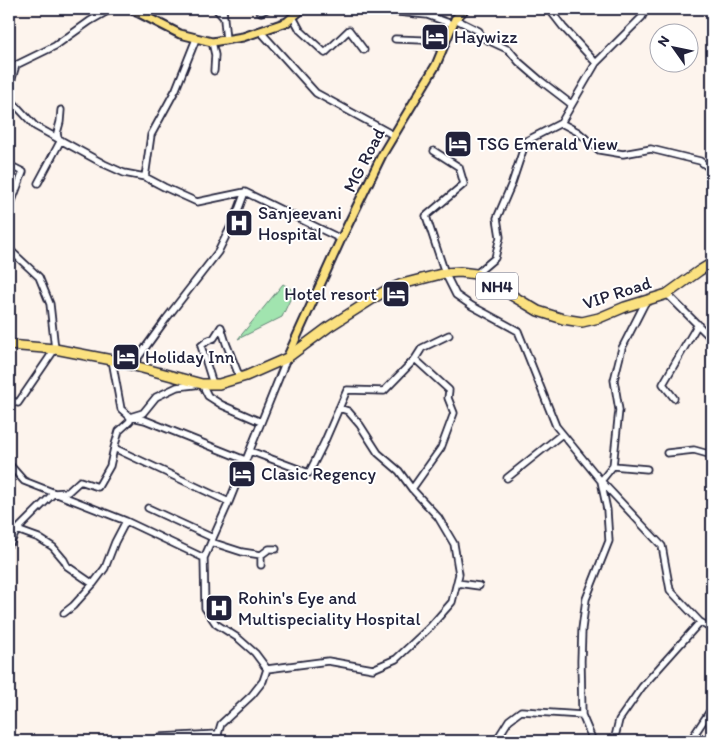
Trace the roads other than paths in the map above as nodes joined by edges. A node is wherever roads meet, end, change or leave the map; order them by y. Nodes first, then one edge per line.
1 (111, 9) edge
2 (132, 9) edge
3 (216, 9) edge
4 (223, 9) edge
5 (258, 9) edge
6 (267, 9) edge
7 (302, 9) edge
8 (465, 9) edge
9 (549, 9) edge
10 (646, 9) edge
11 (396, 12) dead end
12 (292, 17) junction
13 (224, 18) junction
14 (454, 21) junction
15 (260, 31) junction
16 (196, 39) junction
17 (395, 39) dead end
18 (226, 40) junction
19 (212, 42) junction
20 (442, 49) junction
21 (364, 50) dead end
22 (596, 62) junction
23 (16, 65) junction
24 (9, 67) edge
25 (214, 71) dead end
26 (9, 89) edge
27 (9, 98) edge
28 (571, 104) junction
29 (61, 110) dead end
30 (561, 123) junction
31 (394, 135) junction
32 (60, 139) junction
33 (434, 151) dead end
34 (9, 165) edge
35 (712, 170) edge
36 (145, 177) junction
37 (38, 183) dead end
38 (245, 192) junction
39 (9, 209) edge
40 (341, 239) junction
41 (9, 249) edge
42 (712, 263) edge
43 (445, 273) junction
44 (476, 274) junction
45 (667, 294) junction
46 (646, 301) junction
47 (698, 324) junction
48 (712, 328) edge
49 (449, 335) dead end
50 (708, 335) junction
51 (712, 342) edge
52 (9, 345) edge
53 (55, 349) junction
54 (287, 358) junction
55 (415, 359) junction
56 (112, 360) junction
57 (240, 378) junction
58 (202, 384) junction
59 (213, 384) junction
60 (674, 398) dead end
61 (9, 400) edge
62 (340, 408) junction
63 (130, 416) junction
64 (261, 422) junction
65 (562, 434) junction
66 (114, 448) junction
67 (250, 451) junction
68 (667, 453) dead end
69 (712, 455) edge
70 (245, 460) junction
71 (9, 464) edge
72 (613, 466) junction
73 (647, 469) dead end
74 (507, 478) dead end
75 (601, 481) junction
76 (412, 488) junction
77 (54, 493) junction
78 (229, 502) junction
79 (148, 508) dead end
80 (126, 521) junction
81 (17, 530) junction
82 (212, 540) junction
83 (9, 544) edge
84 (276, 549) dead end
85 (261, 555) junction
86 (204, 558) junction
87 (261, 565) dead end
88 (457, 583) junction
89 (93, 584) junction
90 (479, 586) dead end
91 (64, 613) dead end
92 (700, 622) junction
93 (712, 629) edge
94 (267, 669) junction
95 (712, 708) edge
96 (582, 715) junction
97 (218, 734) junction
98 (155, 741) edge
99 (221, 741) edge
100 (496, 741) edge
101 (594, 741) edge
102 (614, 741) edge
103 (690, 741) edge

1 - 23 street
2 - 16 main road
3 - 13 street
4 - 13 street
5 - 6 street
7 - 12 main road
8 - 14 main road, MG Road
9 - 22 street
10 - 22 street
11 - 14 street
12 - 15 main road
12 - 21 street
13 - 18 street
14 - 20 main road, MG Road
14 - 28 street
15 - 18 main road
15 - 31 street
16 - 19 main road
16 - 36 street
17 - 20 street
18 - 19 main road
19 - 25 street
20 - 31 main road, MG Road
22 - 28 street
23 - 24 street
23 - 26 street
27 - 32 street
28 - 30 street
29 - 32 street
30 - 35 street
30 - 44 street
31 - 40 main road, MG Road
32 - 36 street
32 - 37 street
33 - 43 street
34 - 39 street
36 - 38 street
38 - 40 street
38 - 56 street
40 - 54 main road, MG Road
41 - 53 street
42 - 45 highway, VIP Road / NH4
43 - 44 highway, VIP Road / NH4
43 - 54 highway, VIP Road / NH4
43 - 65 street
44 - 46 highway, VIP Road / NH4
45 - 46 highway, VIP Road / NH4
45 - 47 street
46 - 72 street
47 - 50 street
47 - 60 street
48 - 50 street
49 - 55 street
50 - 51 street
52 - 53 highway, NH4
53 - 56 highway, NH4
53 - 61 street
54 - 57 highway, NH4
54 - 64 street
55 - 62 street
55 - 76 street
56 - 58 highway, NH4
56 - 63 street
57 - 59 highway, NH4
57 - 59 street
58 - 59 highway, NH4
58 - 63 street
58 - 64 street
62 - 67 street
62 - 76 street
63 - 66 street
63 - 70 street
64 - 67 street
65 - 74 street
65 - 75 street
66 - 77 street
66 - 78 street
67 - 70 street
68 - 69 street
70 - 78 street
71 - 77 street
72 - 73 street
72 - 75 street
75 - 92 street
75 - 96 street
76 - 88 street
77 - 80 street
77 - 81 street
78 - 82 street
79 - 82 street
80 - 86 street
80 - 89 street
81 - 83 street
81 - 89 street
82 - 85 street
82 - 86 street
84 - 85 street
85 - 87 street
86 - 94 street
88 - 90 street
88 - 94 street
89 - 91 street
92 - 93 street
92 - 102 street
94 - 97 street
95 - 103 street
96 - 100 street
96 - 101 street
97 - 98 street
97 - 99 street

